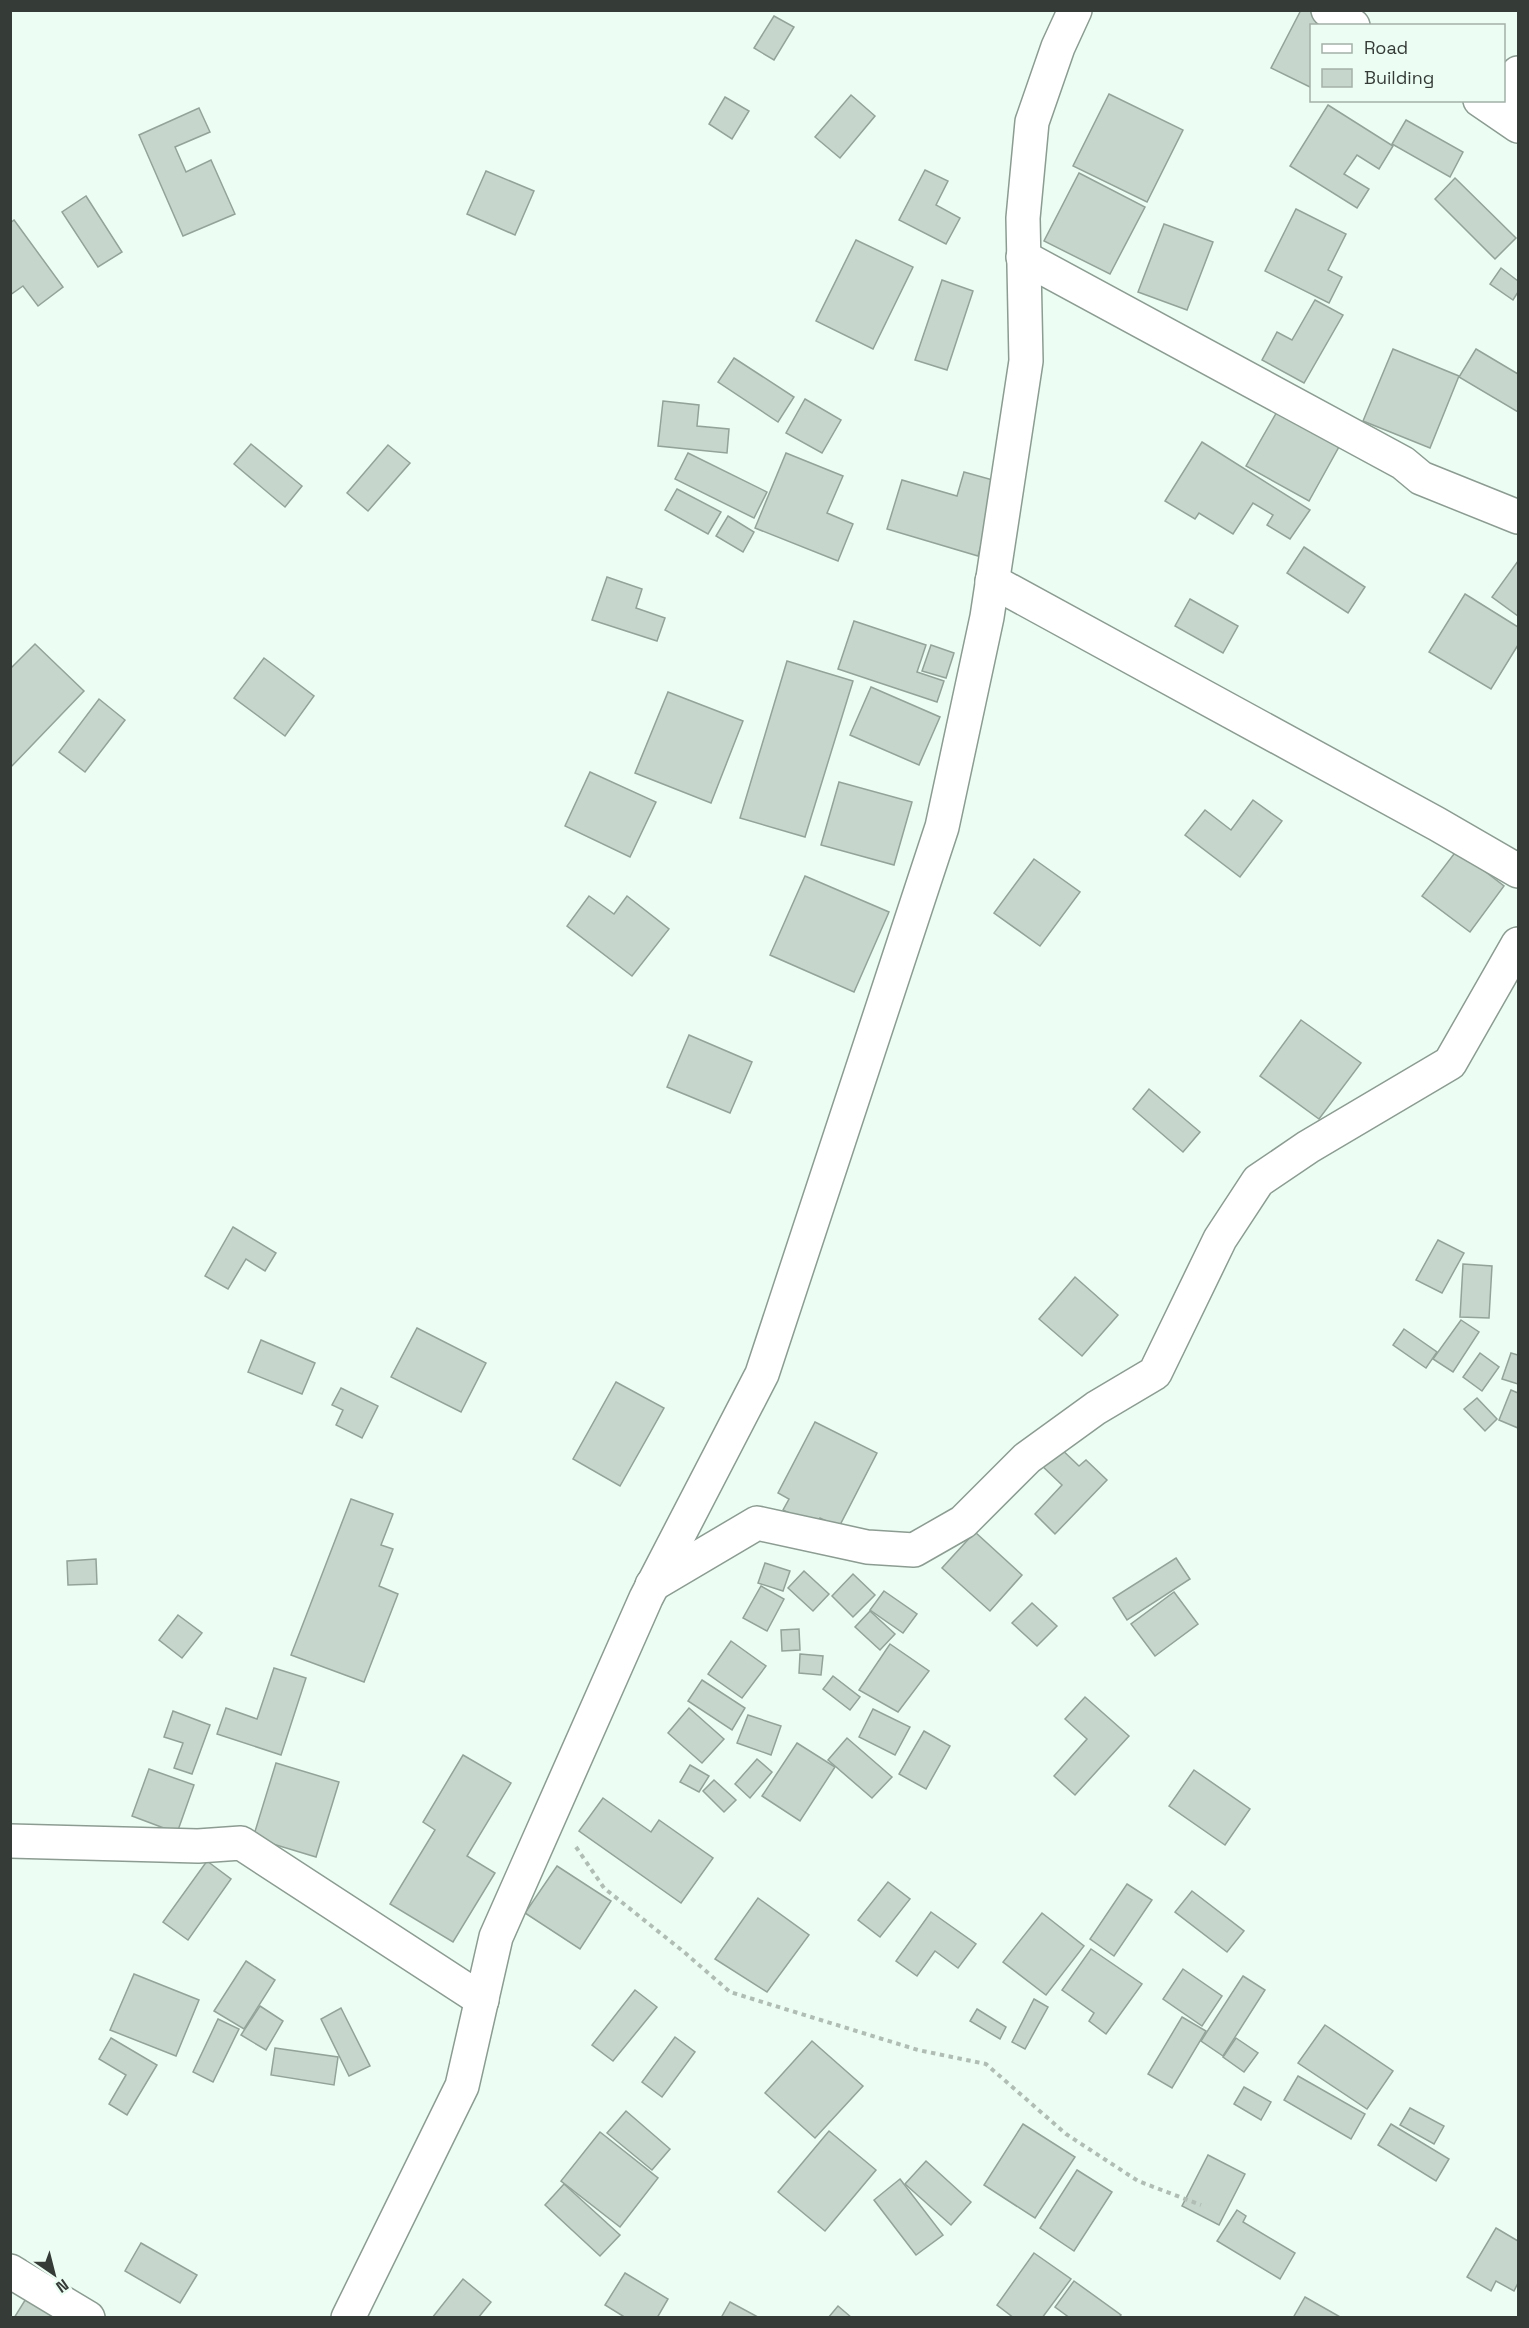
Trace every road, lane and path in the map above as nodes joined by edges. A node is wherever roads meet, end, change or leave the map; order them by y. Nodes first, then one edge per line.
1 (1075, 10) edge
2 (1328, 10) edge
3 (1350, 24) edge
4 (1518, 74) edge
5 (1505, 100) edge
6 (1023, 257) junction
7 (1518, 517) edge
8 (992, 581) junction
9 (1518, 871) edge
10 (1518, 944) edge
11 (652, 1585) junction
12 (551, 1812) junction
13 (10, 1841) edge
14 (482, 2000) junction
15 (1201, 2205) dead end
16 (10, 2271) edge
17 (88, 2318) edge
18 (348, 2318) edge

1 - 6 street
2 - 3 street
4 - 5 street
6 - 7 street
6 - 8 street
8 - 9 street
8 - 11 street
10 - 11 street
11 - 12 street
12 - 14 street
12 - 15 path
13 - 14 street
14 - 18 street
16 - 17 street

